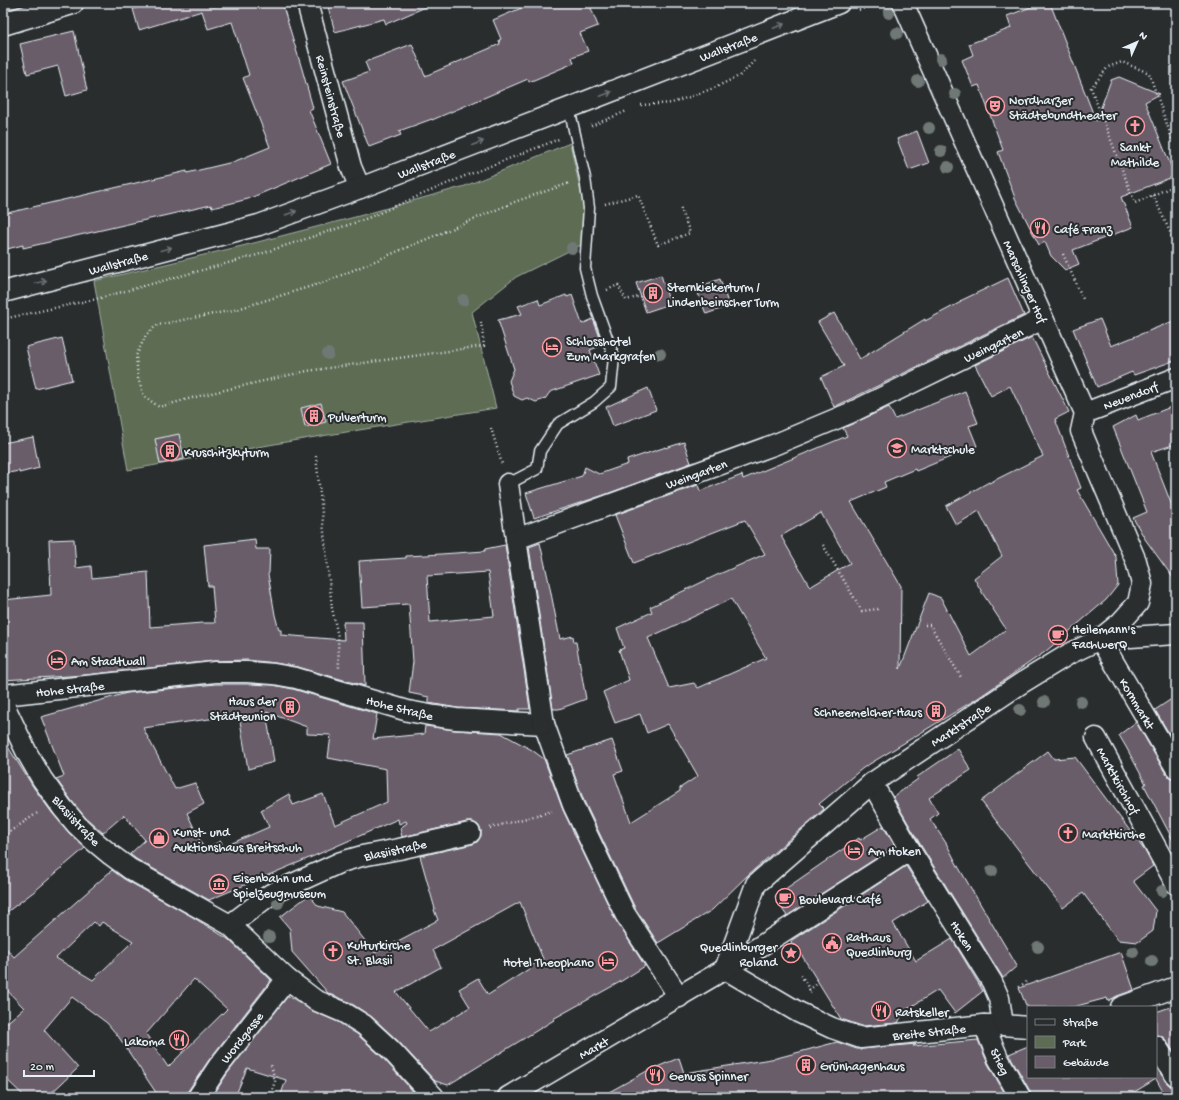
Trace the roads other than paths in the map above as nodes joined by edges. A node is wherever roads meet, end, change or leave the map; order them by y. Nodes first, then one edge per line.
1 (72, 3) edge
2 (307, 3) edge
3 (839, 3) edge
4 (903, 3) edge
5 (3, 24) edge
6 (569, 108) junction
7 (360, 188) junction
8 (3, 292) edge
9 (1043, 319) junction
10 (1176, 378) edge
11 (1085, 413) junction
12 (508, 484) joint
13 (516, 539) junction
14 (1176, 634) edge
15 (1100, 639) junction
16 (3, 695) edge
17 (3, 703) edge
18 (544, 724) junction
19 (1096, 738) dead end
20 (1176, 768) edge
21 (872, 783) junction
22 (470, 833) road end
23 (910, 850) junction
24 (1176, 884) edge
25 (230, 925) junction
26 (725, 970) junction
27 (287, 979) junction
28 (1176, 986) edge
29 (679, 997) junction
30 (1140, 1004) edge
31 (1127, 1006) edge
32 (994, 1025) junction
33 (1027, 1027) edge
34 (1157, 1048) edge
35 (1176, 1076) edge
36 (198, 1097) edge
37 (434, 1097) edge
38 (508, 1097) edge
39 (1020, 1097) edge

1 - 5 main road
2 - 7 street, Reinsteinstraße
6 -> 3 street, Wallstraße
4 - 9 street, Marschlinger Hof
7 -> 6 street, Wallstraße
6 - 12 lane
8 -> 7 street, Wallstraße
9 - 11 street, Marschlinger Hof
9 - 13 street, Weingarten
10 - 11 street, Neuendorf
11 - 15 street, Marktstraße
12 - 13 street
13 - 18 street
14 - 15 street
15 - 20 street, Kornmarkt
15 - 21 street, Marktstraße
16 - 18 street, Hohe Straße
17 - 25 street, Blasiistraße
18 - 29 street
19 - 24 street, Marktkirchhof
21 - 23 street, Hoken
21 - 26 street, Marktstraße
22 - 25 street, Blasiistraße
23 - 26 street, Markt
23 - 32 street, Hoken
25 - 27 street, Blasiistraße
26 - 29 street, Markt
26 - 32 street, Breite Straße
27 - 36 street, Wordgasse
27 - 37 street, Blasiistraße
28 - 30 street
29 - 38 street, Markt
30 - 31 street
32 - 33 street, Breite Straße
32 - 39 street, Stieg
34 - 35 street

